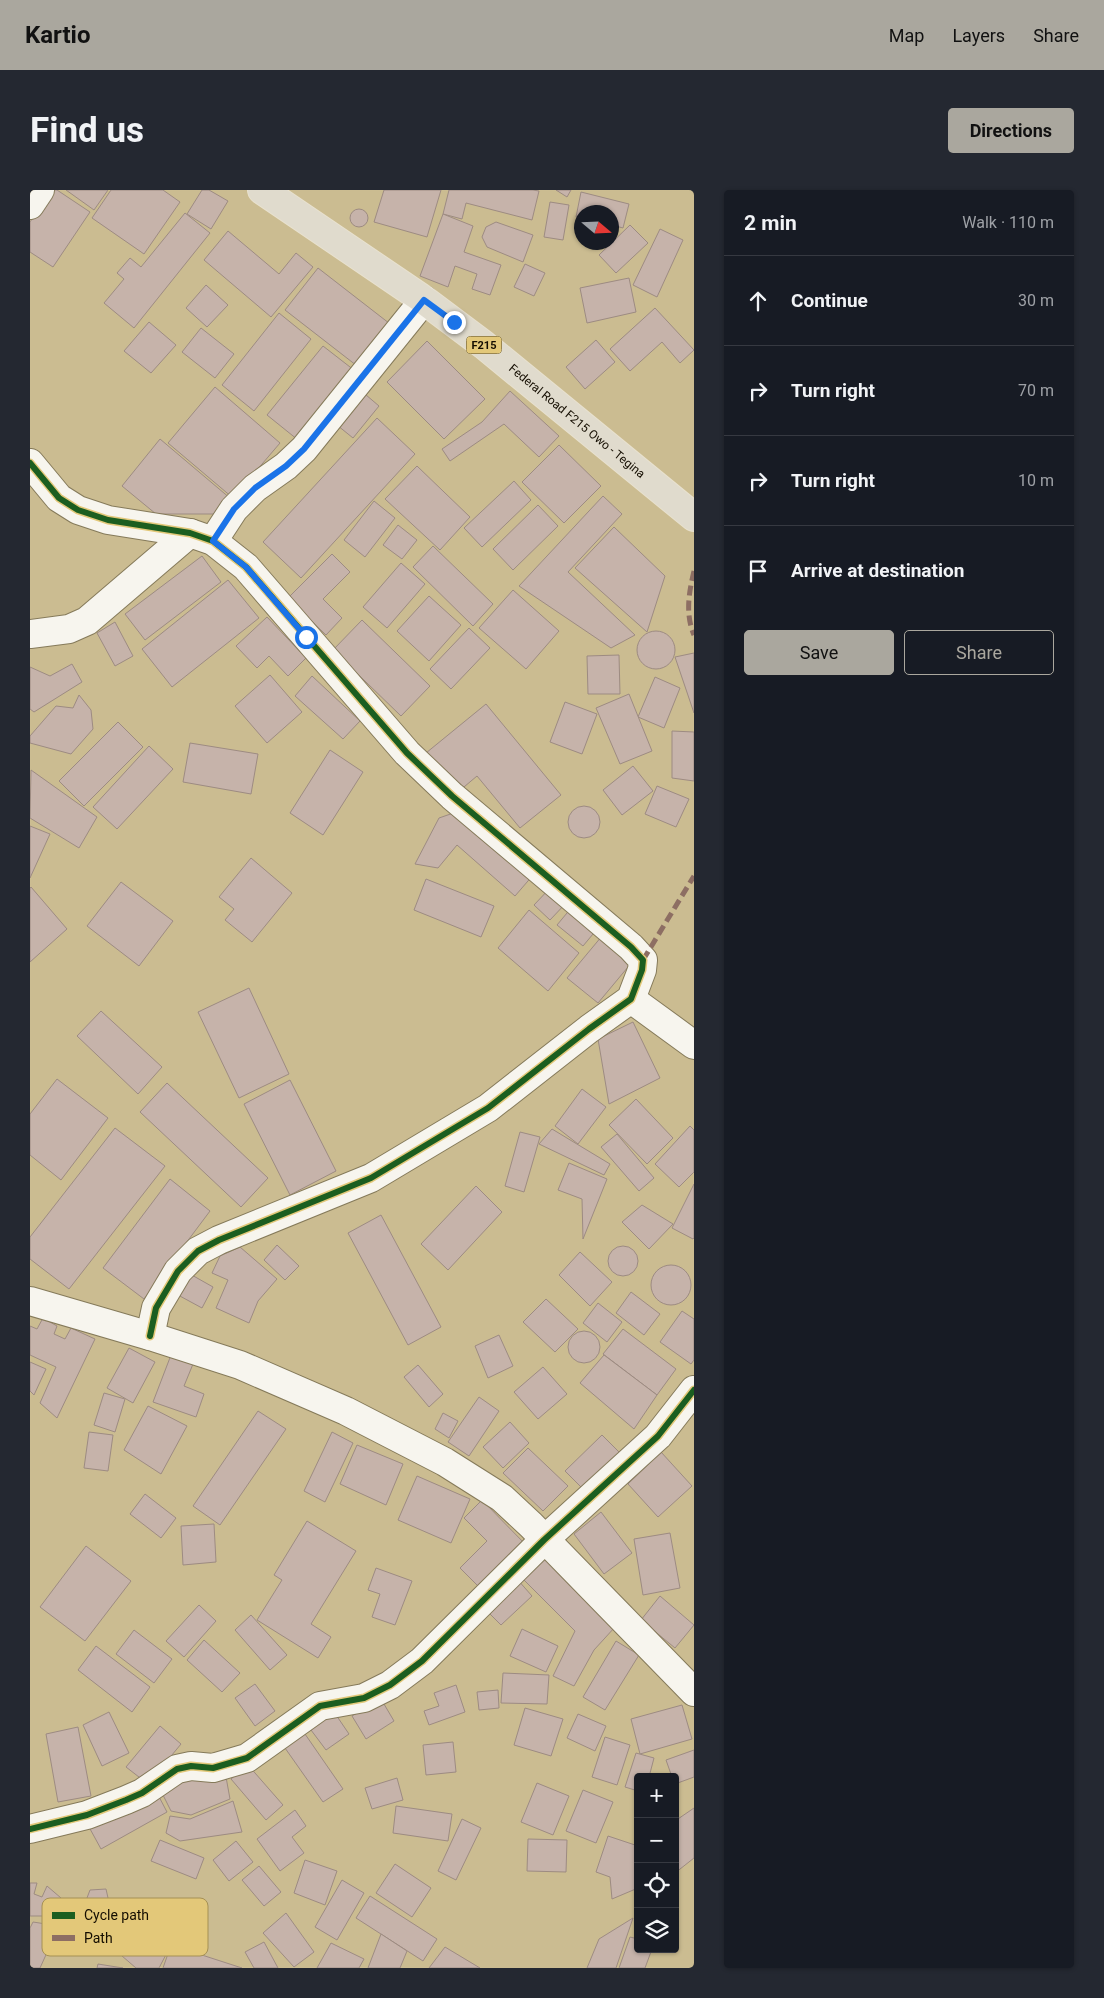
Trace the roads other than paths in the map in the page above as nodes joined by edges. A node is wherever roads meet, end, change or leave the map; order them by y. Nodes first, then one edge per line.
1 (40, 190) edge
2 (262, 190) edge
3 (30, 205) edge
4 (424, 300) junction
5 (30, 463) edge
6 (694, 516) edge
7 (202, 537) junction
8 (30, 634) edge
9 (631, 1000) junction
10 (694, 1045) edge
11 (30, 1302) edge
12 (150, 1336) junction
13 (694, 1390) edge
14 (544, 1540) junction
15 (694, 1692) edge
16 (30, 1829) edge

1 - 3 street
2 - 4 main road, Federal Road F215 Owo - Tegina / F215
4 - 6 main road, Federal Road F215 Owo - Tegina / F215
4 - 7 street
5 - 7 street
7 - 8 street
7 - 9 street
9 - 10 street
9 - 12 street
11 - 12 street
12 - 14 street
13 - 14 street
14 - 15 street
14 - 16 street

